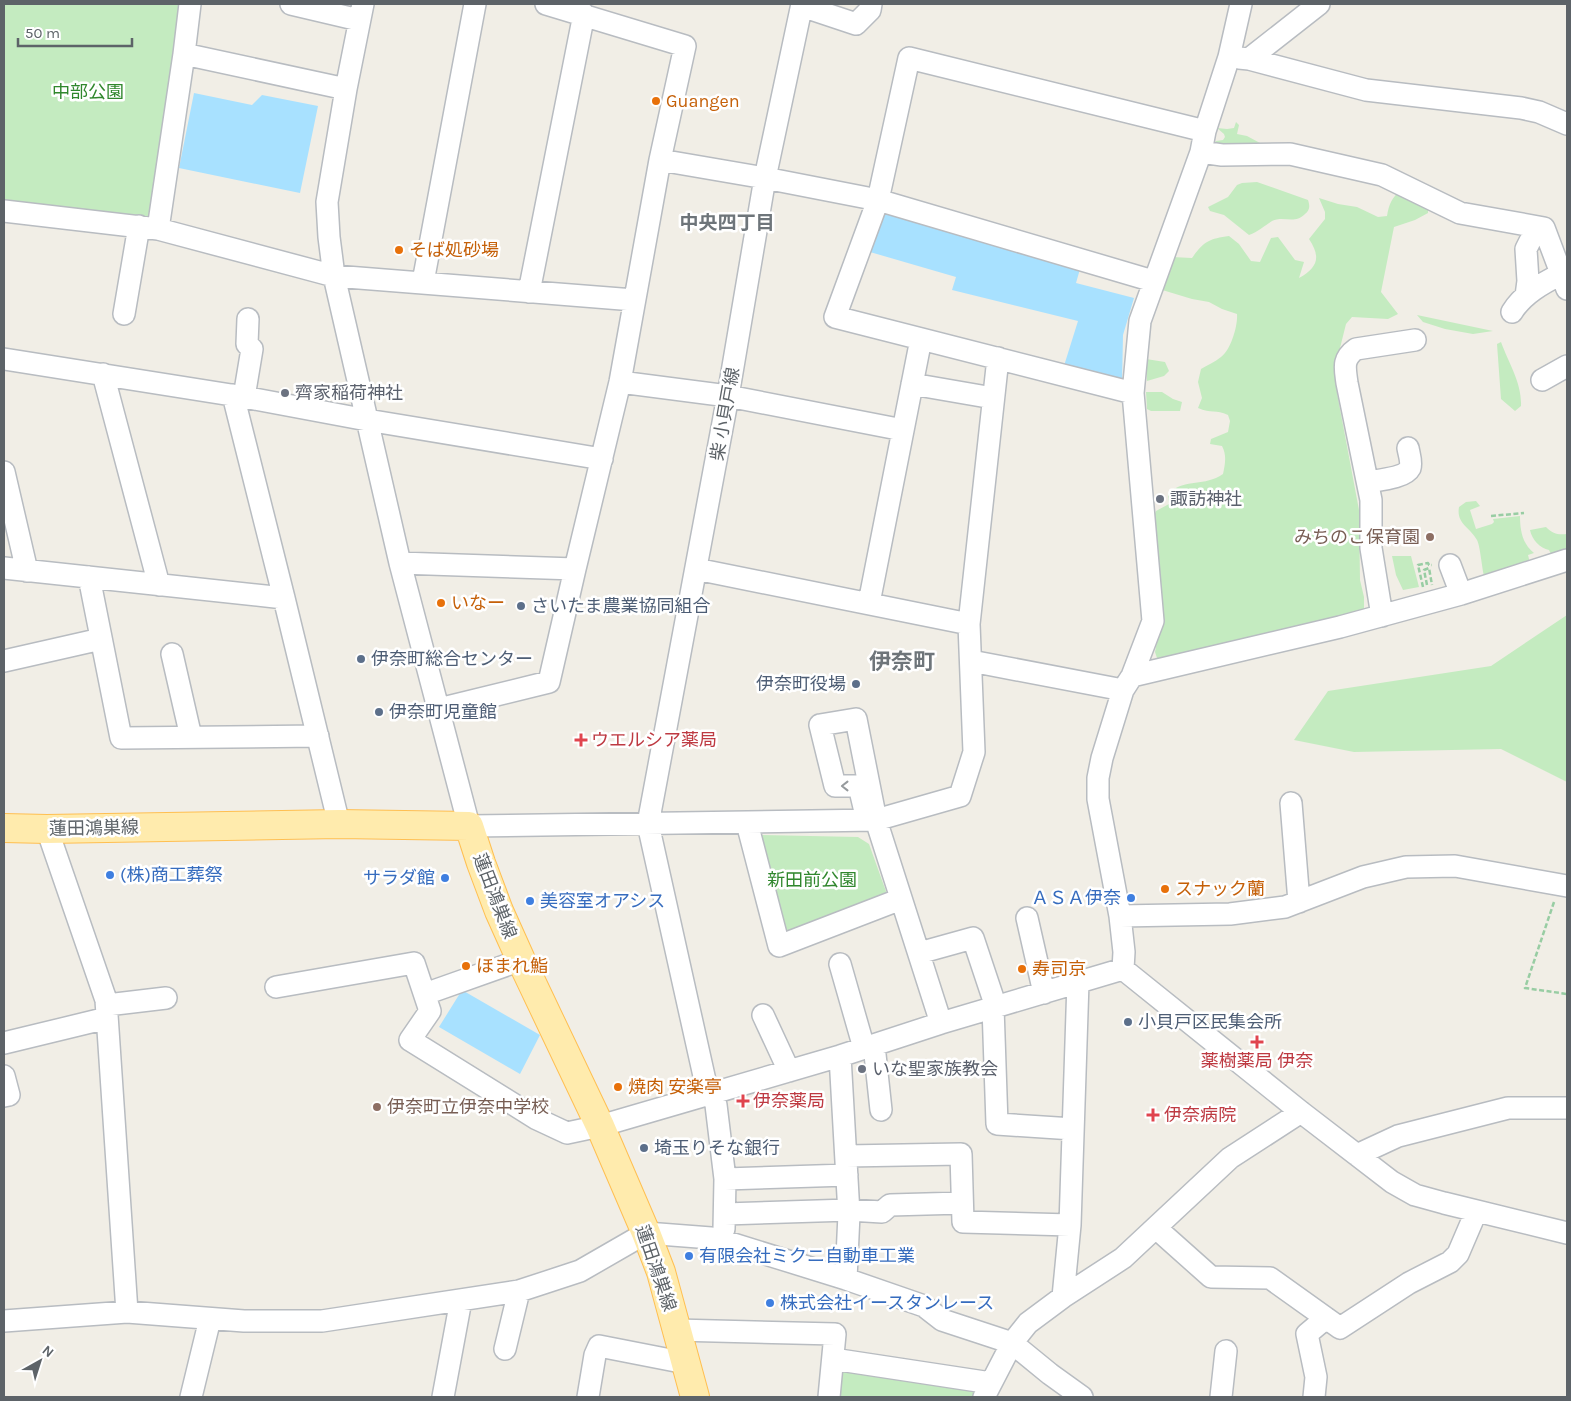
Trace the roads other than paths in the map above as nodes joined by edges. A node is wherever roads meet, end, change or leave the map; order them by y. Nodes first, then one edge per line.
1 (190, 4) edge
2 (290, 4) edge
3 (475, 4) edge
4 (546, 4) edge
5 (872, 4) edge
6 (1241, 4) edge
7 (1319, 4) edge
8 (802, 5) edge
9 (361, 12) edge
10 (584, 14) junction
11 (184, 54) junction
12 (1239, 58) junction
13 (346, 89) junction
14 (1567, 124) edge
15 (1204, 131) junction
16 (1201, 152) junction
17 (660, 160) junction
18 (765, 178) junction
19 (878, 200) junction
20 (4, 211) edge
21 (148, 228) junction
22 (1530, 241) dead end
23 (334, 276) junction
24 (1153, 281) junction
25 (1564, 281) edge
26 (423, 282) junction
27 (528, 292) junction
28 (1526, 296) junction
29 (634, 300) junction
30 (1512, 312) dead end
31 (124, 314) dead end
32 (248, 319) dead end
33 (921, 339) junction
34 (1414, 340) dead end
35 (998, 358) junction
36 (4, 359) edge
37 (1567, 366) edge
38 (103, 374) junction
39 (1542, 380) dead end
40 (620, 382) junction
41 (912, 384) junction
42 (1133, 393) junction
43 (238, 396) junction
44 (728, 396) junction
45 (994, 398) junction
46 (367, 420) junction
47 (903, 430) junction
48 (1408, 448) dead end
49 (602, 459) junction
50 (4, 472) edge
51 (1368, 482) junction
52 (1567, 560) edge
53 (400, 563) junction
54 (4, 568) edge
55 (574, 569) junction
56 (696, 569) junction
57 (27, 571) junction
58 (89, 577) junction
59 (160, 585) junction
60 (284, 598) junction
61 (869, 603) junction
62 (1382, 616) junction
63 (969, 624) junction
64 (101, 639) junction
65 (172, 654) dead end
66 (4, 661) edge
67 (971, 661) junction
68 (1128, 683) junction
69 (439, 709) junction
70 (318, 736) junction
71 (191, 737) junction
72 (1291, 803) dead end
73 (871, 820) junction
74 (748, 822) junction
75 (339, 824) junction
76 (648, 824) junction
77 (469, 826) junction
78 (4, 828) edge
79 (47, 829) junction
80 (1563, 885) edge
81 (901, 899) junction
82 (1299, 902) junction
83 (1120, 916) junction
84 (1026, 918) dead end
85 (919, 953) junction
86 (521, 960) junction
87 (840, 964) dead end
88 (1123, 969) junction
89 (1078, 982) junction
90 (276, 987) dead end
91 (1044, 993) junction
92 (425, 994) junction
93 (166, 998) dead end
94 (995, 1007) junction
95 (107, 1012) junction
96 (763, 1015) dead end
97 (941, 1023) junction
98 (4, 1043) edge
99 (869, 1047) junction
100 (840, 1056) junction
101 (789, 1071) junction
102 (4, 1076) edge
103 (710, 1093) junction
104 (4, 1096) edge
105 (1567, 1108) edge
106 (881, 1110) dead end
107 (1301, 1112) junction
108 (600, 1126) junction
109 (1073, 1129) junction
110 (1357, 1155) junction
111 (846, 1165) junction
112 (725, 1179) junction
113 (962, 1203) junction
114 (849, 1210) junction
115 (1476, 1212) junction
116 (725, 1214) junction
117 (1070, 1225) junction
118 (1156, 1228) junction
119 (646, 1233) junction
120 (1567, 1233) edge
121 (723, 1241) junction
122 (846, 1280) junction
123 (519, 1291) junction
124 (1063, 1297) junction
125 (461, 1300) junction
126 (127, 1312) junction
127 (210, 1318) junction
128 (1326, 1318) junction
129 (4, 1321) edge
130 (676, 1330) junction
131 (1012, 1343) junction
132 (505, 1349) dead end
133 (1226, 1350) dead end
134 (833, 1359) junction
135 (686, 1363) junction
136 (988, 1390) edge
137 (191, 1397) edge
138 (443, 1397) edge
139 (588, 1397) edge
140 (695, 1397) edge
141 (829, 1397) edge
142 (1082, 1397) edge
143 (1221, 1397) edge
144 (1314, 1397) edge

1 - 11 street
2 - 9 street
3 - 26 street
4 - 10 street
5 - 8 street
6 - 12 street
7 - 12 street
8 - 18 street, 柴 小貝戸線
9 - 13 street
10 - 17 street
10 - 27 street
11 - 13 street
11 - 21 street
12 - 14 street
12 - 15 street
13 - 23 street
15 - 16 street
15 - 19 street
16 - 24 street
16 - 25 street
17 - 18 street
17 - 29 street
18 - 19 street
18 - 44 street, 柴 小貝戸線
19 - 24 street
19 - 33 street
20 - 21 street
21 - 23 street
21 - 31 street
22 - 28 street
23 - 26 street
23 - 46 street
24 - 42 street
25 - 28 street
26 - 27 street
27 - 29 street
28 - 30 street
29 - 40 street
32 - 43 street
33 - 35 street
33 - 41 street
34 - 51 street
35 - 42 street
35 - 45 street
36 - 38 street
37 - 39 street
38 - 43 street
38 - 59 street
40 - 44 street
40 - 49 street
41 - 45 street
41 - 47 street
42 - 68 street
43 - 46 street
43 - 60 street
44 - 47 street
44 - 56 street, 柴 小貝戸線
45 - 63 street
46 - 49 street
46 - 53 street
47 - 61 street
48 - 51 street
49 - 55 street
50 - 57 street
51 - 62 street
52 - 62 street
53 - 55 street
53 - 69 street
54 - 57 street
55 - 69 street
56 - 61 street
56 - 76 street, 柴 小貝戸線
57 - 58 street
58 - 59 street
58 - 64 street
59 - 60 street
60 - 70 street
61 - 63 street
62 - 68 street
63 - 67 street
64 - 66 street
64 - 71 street
65 - 71 street
67 - 68 street
67 - 73 street
68 - 83 street
69 - 77 street
70 - 71 street
70 - 75 street
72 - 82 street
73 - 74 street
73 - 81 street
74 - 76 street
74 - 81 street
75 - 77 main road, 蓮田鴻巣線
75 - 79 main road, 蓮田鴻巣線
76 - 77 street
76 - 103 street
77 - 86 main road, 蓮田鴻巣線
78 - 79 main road, 蓮田鴻巣線
79 - 95 street
80 - 82 street
81 - 85 street
82 - 83 street
83 - 88 street
84 - 91 street
85 - 94 street
85 - 97 street
86 - 92 street
86 - 108 main road, 蓮田鴻巣線
87 - 99 street
88 - 89 street
88 - 107 street
89 - 91 street
89 - 109 street
90 - 92 street
91 - 94 street
92 - 108 street
93 - 95 street
94 - 97 street
94 - 109 street
95 - 98 street
95 - 126 street
96 - 101 street
97 - 99 street
99 - 100 street
99 - 106 street
100 - 101 street
100 - 111 street
101 - 103 street
102 - 104 street
103 - 108 street
103 - 112 street
105 - 110 street
107 - 110 street
107 - 118 street
108 - 119 main road, 蓮田鴻巣線
109 - 117 street
110 - 115 street
111 - 112 street
111 - 113 street
111 - 114 street
112 - 116 street
113 - 114 street
113 - 117 street
114 - 116 street
114 - 122 street
115 - 120 street
115 - 128 street
116 - 121 street
117 - 124 street
118 - 124 street
118 - 128 street
119 - 121 street
119 - 123 street
119 - 130 main road, 蓮田鴻巣線
121 - 122 street
122 - 131 street
123 - 125 street
123 - 132 street
124 - 131 street
125 - 127 street
125 - 138 street
126 - 127 street
126 - 129 street
127 - 137 street
128 - 144 street
130 - 134 street
130 - 135 main road, 蓮田鴻巣線
131 - 136 street
131 - 142 street
133 - 143 street
134 - 136 street
134 - 141 street
135 - 139 street
135 - 140 main road, 蓮田鴻巣線

